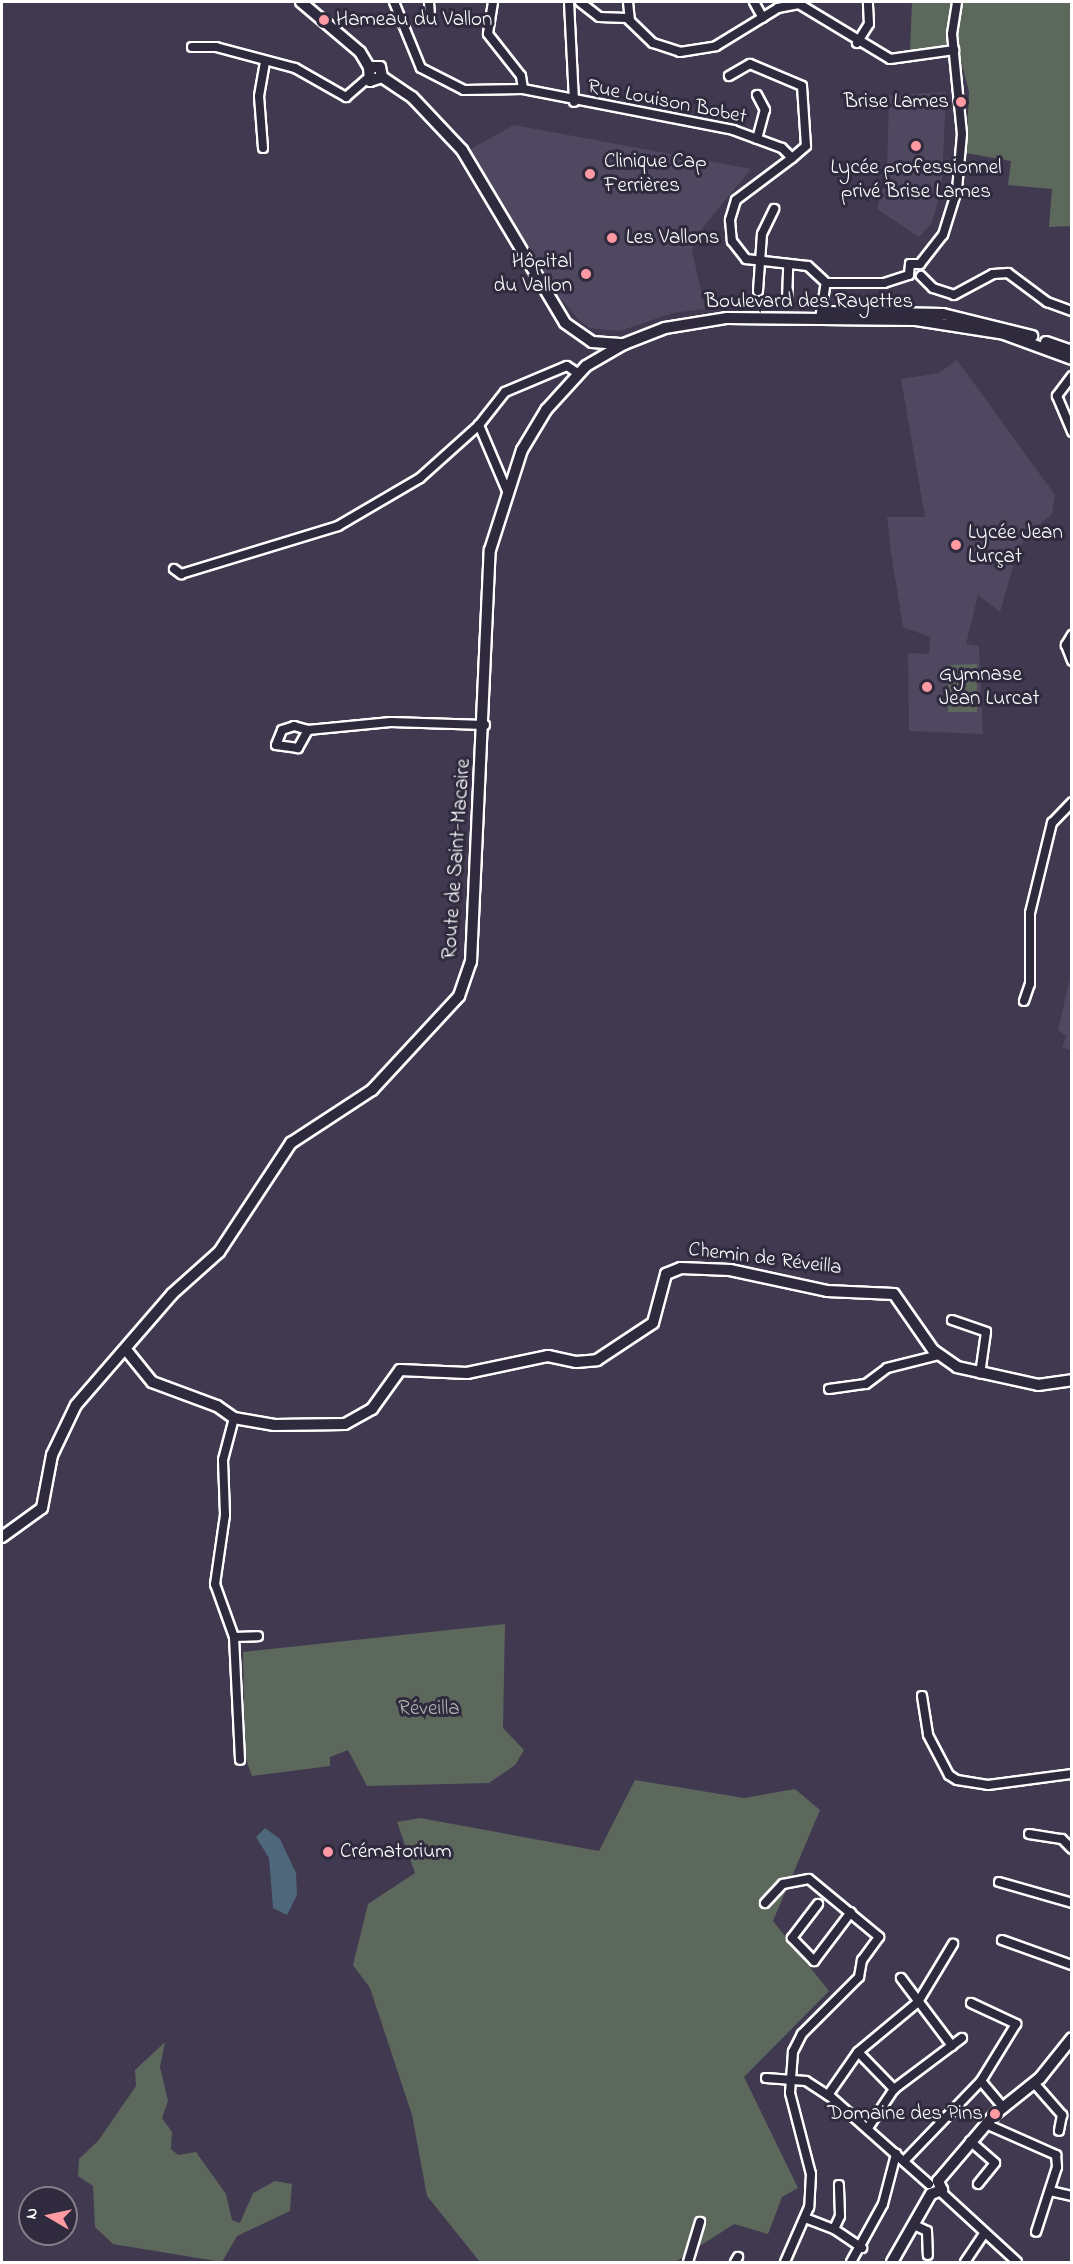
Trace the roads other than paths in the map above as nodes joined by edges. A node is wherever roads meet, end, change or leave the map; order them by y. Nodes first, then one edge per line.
1 (301, 2) edge
2 (394, 2) edge
3 (429, 2) edge
4 (493, 2) edge
5 (569, 2) edge
6 (580, 2) edge
7 (628, 2) edge
8 (754, 2) edge
9 (868, 2) edge
10 (957, 2) edge
11 (430, 15) dead end
12 (763, 18) junction
13 (630, 20) junction
14 (857, 43) junction
15 (192, 47) dead end
16 (954, 51) junction
17 (265, 62) junction
18 (368, 73) junction
19 (729, 76) dead end
20 (523, 89) junction
21 (757, 95) dead end
22 (574, 102) junction
23 (757, 139) junction
24 (262, 148) dead end
25 (792, 158) junction
26 (774, 209) dead end
27 (760, 262) junction
28 (920, 264) junction
29 (788, 265) junction
30 (909, 275) junction
31 (921, 276) junction
32 (826, 283) junction
33 (758, 291) dead end
34 (787, 301) dead end
35 (556, 308) junction
36 (1071, 311) edge
37 (820, 315) junction
38 (571, 322) junction
39 (650, 328) junction
40 (595, 342) junction
41 (624, 344) junction
42 (1071, 351) edge
43 (598, 358) junction
44 (1071, 359) edge
45 (582, 370) junction
46 (1071, 376) edge
47 (479, 425) junction
48 (1071, 432) edge
49 (507, 491) junction
50 (174, 568) dead end
51 (1071, 635) edge
52 (1071, 661) edge
53 (485, 725) junction
54 (308, 730) dead end
55 (1071, 802) edge
56 (1024, 1001) dead end
57 (952, 1320) dead end
58 (127, 1351) junction
59 (936, 1352) junction
60 (980, 1374) junction
61 (1071, 1380) edge
62 (829, 1389) dead end
63 (234, 1418) junction
64 (2, 1537) edge
65 (258, 1636) dead end
66 (234, 1637) junction
67 (922, 1696) dead end
68 (240, 1760) dead end
69 (1071, 1774) edge
70 (1029, 1834) dead end
71 (1071, 1849) edge
72 (999, 1882) dead end
73 (765, 1903) dead end
74 (1071, 1903) edge
75 (818, 1904) dead end
76 (851, 1912) junction
77 (1002, 1940) dead end
78 (953, 1944) dead end
79 (1071, 1965) edge
80 (901, 1978) dead end
81 (918, 2002) junction
82 (971, 2003) dead end
83 (962, 2038) dead end
84 (1071, 2038) edge
85 (952, 2046) junction
86 (858, 2052) junction
87 (766, 2078) dead end
88 (792, 2078) junction
89 (981, 2081) junction
90 (1034, 2083) junction
91 (894, 2090) junction
92 (828, 2095) junction
93 (1003, 2108) junction
94 (986, 2124) junction
95 (868, 2128) junction
96 (1059, 2130) dead end
97 (970, 2141) junction
98 (896, 2154) junction
99 (904, 2161) junction
100 (978, 2184) dead end
101 (839, 2185) dead end
102 (935, 2188) junction
103 (1050, 2191) junction
104 (1071, 2196) edge
105 (805, 2218) junction
106 (700, 2222) dead end
107 (914, 2225) junction
108 (834, 2229) junction
109 (1036, 2232) dead end
110 (984, 2234) junction
111 (862, 2248) junction
112 (928, 2256) dead end
113 (688, 2262) edge
114 (785, 2262) edge
115 (851, 2262) edge
116 (892, 2262) edge
117 (965, 2262) edge
118 (1017, 2262) edge

1 - 18 street
2 - 20 street, Rue Louison Bobet
3 - 11 street
4 - 20 street
5 - 22 street
6 - 13 street
7 - 13 street
8 - 12 street
9 - 14 street
10 - 16 street
12 - 13 street
12 - 14 street
14 - 16 street
15 - 17 street
16 - 28 street
17 - 18 street
17 - 24 street
18 - 35 street
19 - 25 street
20 - 22 street, Rue Louison Bobet
21 - 23 street
22 - 23 street, Rue Louison Bobet
23 - 25 street, Rue Louison Bobet
25 - 27 street
26 - 27 street
27 - 29 street
27 - 33 street
28 - 30 street
28 - 31 street
29 - 32 street
29 - 34 street
30 - 31 street
30 - 32 street
31 - 36 street
32 - 37 street
35 - 38 street, Boulevard des Rayettes
35 - 40 street
37 - 39 street, Boulevard des Rayettes
37 - 41 street, Boulevard des Rayettes
37 - 42 street, Boulevard des Rayettes
37 - 44 street, Boulevard des Rayettes
38 - 39 street, Boulevard des Rayettes
38 - 40 street
39 - 40 street
40 - 41 street, Boulevard des Rayettes
40 - 43 street
40 - 45 street, Route de Saint-Macaire
41 - 43 street, Route de Saint-Macaire
43 - 45 street, Route de Saint-Macaire
45 - 47 street
45 - 49 street, Route de Saint-Macaire
46 - 48 street
47 - 49 street
47 - 50 street
49 - 53 street, Route de Saint-Macaire
51 - 52 street
53 - 54 street
53 - 58 street, Route de Saint-Macaire
55 - 56 street
57 - 60 street
58 - 63 street, Chemin de Réveilla
58 - 64 street, Route de Saint-Macaire
59 - 60 street
59 - 62 street
59 - 63 street, Chemin de Réveilla
60 - 61 street
63 - 66 street
65 - 66 street
66 - 68 street
67 - 69 street
70 - 71 street
72 - 74 street
73 - 76 street
75 - 76 street
76 - 88 street
77 - 79 street
78 - 81 street
80 - 81 street
81 - 85 street
81 - 86 street
82 - 89 street
83 - 85 street
84 - 90 street
85 - 91 street
86 - 91 street
86 - 92 street
87 - 88 street
88 - 92 street
88 - 105 street
89 - 93 street
89 - 99 street
90 - 93 street
90 - 96 street
91 - 95 street
92 - 95 street
93 - 94 street
94 - 97 street
94 - 103 street
95 - 98 street
97 - 100 street
97 - 102 street
98 - 99 street
98 - 111 street
99 - 102 street
101 - 108 street
102 - 107 street
102 - 110 street
103 - 104 street
103 - 109 street
105 - 108 street
105 - 114 street
106 - 113 street
107 - 112 street
107 - 116 street
108 - 111 street
110 - 117 street
110 - 118 street
111 - 115 street

